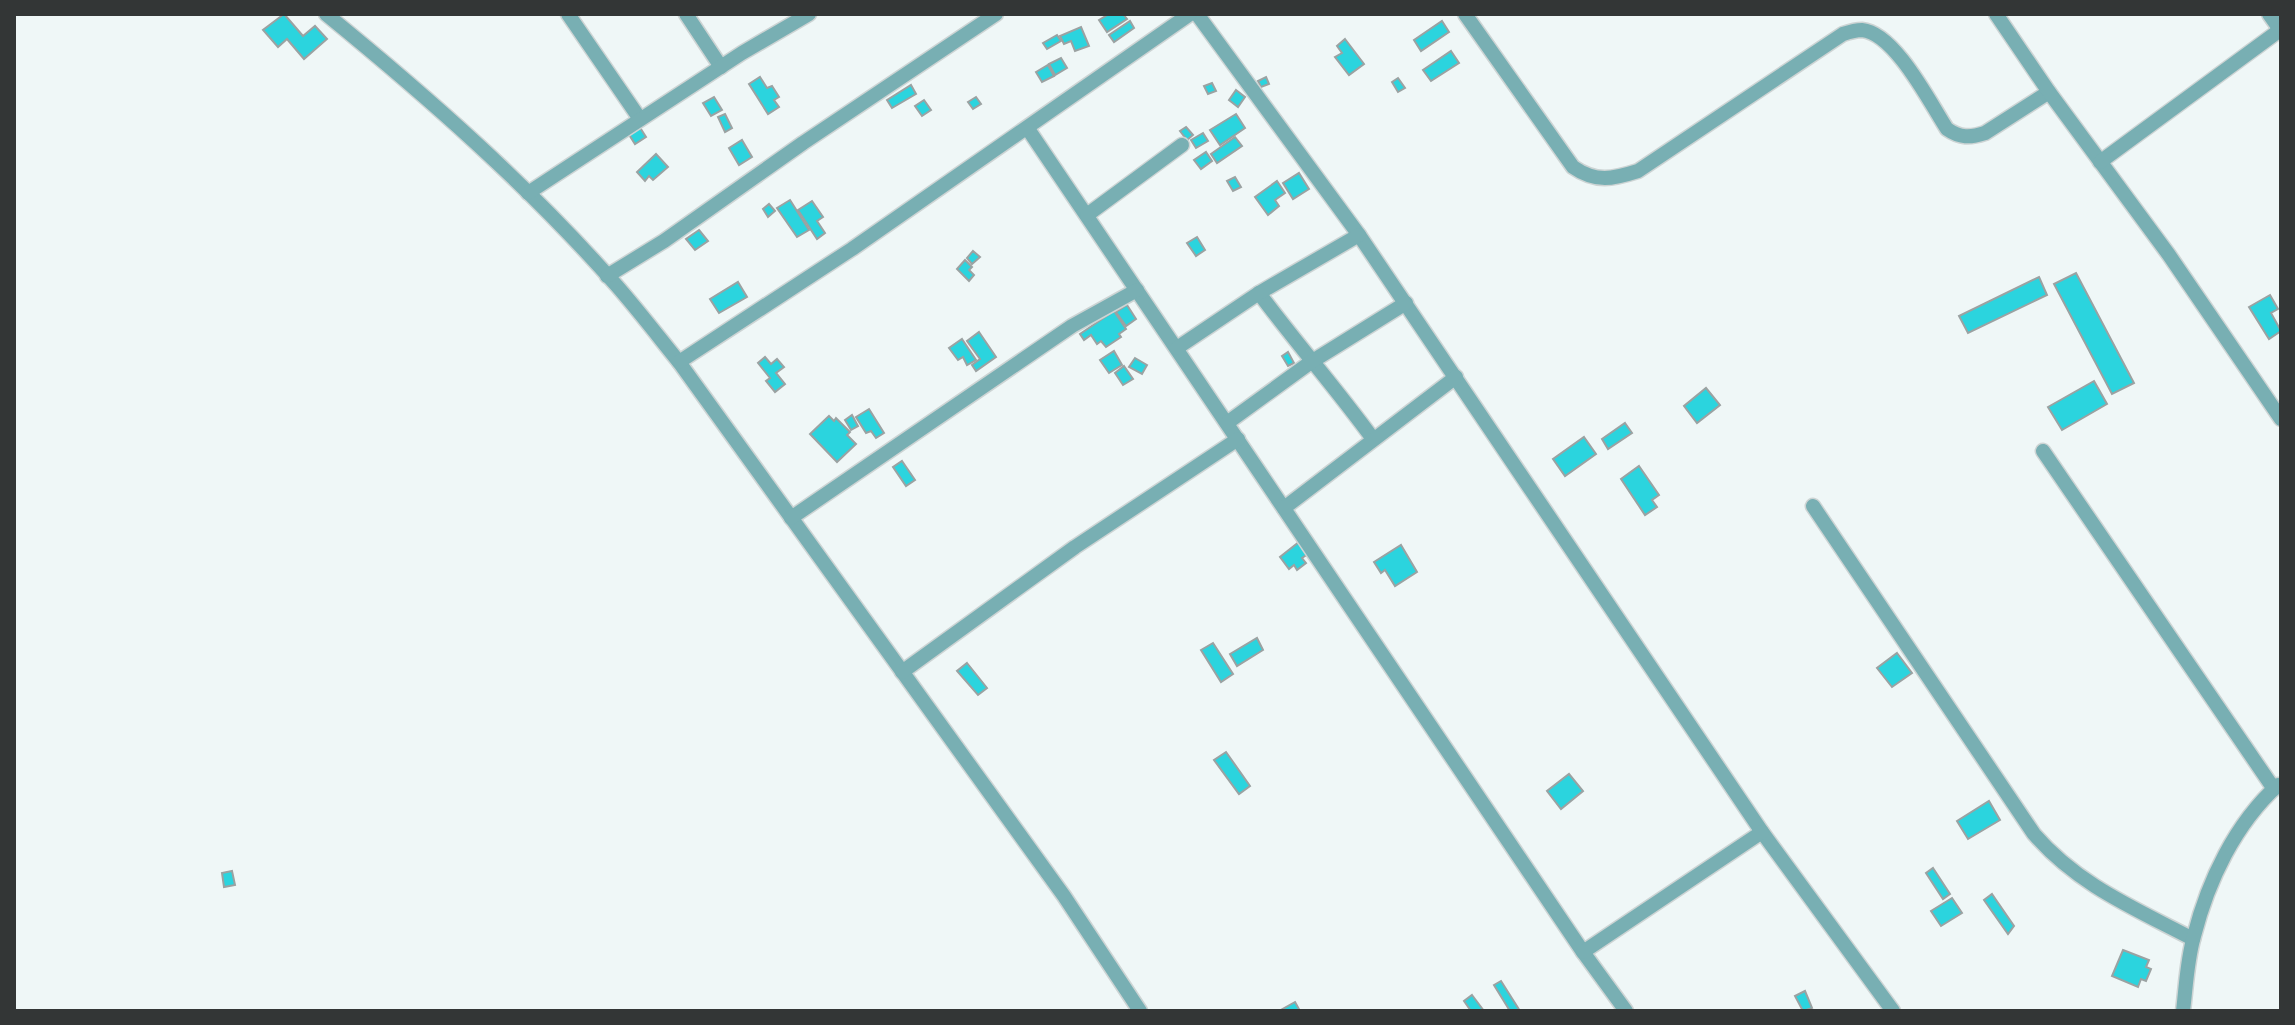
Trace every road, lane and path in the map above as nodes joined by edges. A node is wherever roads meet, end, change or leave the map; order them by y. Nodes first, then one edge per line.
1 (326, 14) edge
2 (568, 14) edge
3 (686, 14) edge
4 (809, 14) edge
5 (996, 14) edge
6 (1190, 14) edge
7 (1197, 14) edge
8 (1465, 14) edge
9 (1996, 14) edge
10 (2269, 14) edge
11 (2280, 30) edge
12 (721, 67) junction
13 (2049, 92) junction
14 (640, 119) junction
15 (1028, 129) junction
16 (1182, 145) dead end
17 (2100, 162) junction
18 (528, 193) junction
19 (1087, 215) junction
20 (1359, 235) junction
21 (607, 276) junction
22 (1137, 290) junction
23 (1259, 293) junction
24 (1406, 303) junction
25 (1177, 348) junction
26 (679, 362) junction
27 (1311, 362) junction
28 (1456, 377) junction
29 (2281, 419) edge
30 (1227, 423) junction
31 (1238, 439) junction
32 (1373, 439) junction
33 (2043, 451) dead end
34 (1813, 506) dead end
35 (1284, 508) junction
36 (791, 518) junction
37 (902, 672) junction
38 (2278, 786) edge
39 (1762, 832) junction
40 (2193, 939) junction
41 (1583, 952) junction
42 (1140, 1011) edge
43 (1626, 1011) edge
44 (1893, 1011) edge
45 (2183, 1011) edge

1 - 18 street
2 - 14 street
3 - 12 street
4 - 12 street
5 - 21 street
6 - 15 street
7 - 20 street
8 - 13 street
9 - 13 street
10 - 11 street
11 - 17 street
12 - 14 street
13 - 17 street
14 - 18 street
15 - 19 street
15 - 26 street
16 - 19 street
17 - 29 street
18 - 21 street
19 - 22 street
20 - 23 street
20 - 24 street
21 - 26 street
22 - 25 street
22 - 36 street
23 - 25 street
23 - 27 street
24 - 27 street
24 - 28 street
25 - 30 street
26 - 36 street
27 - 30 street
27 - 32 street
28 - 32 street
28 - 39 street
30 - 31 street
31 - 35 street
31 - 37 street
32 - 35 street
33 - 38 street
34 - 40 street
35 - 41 street
36 - 37 street
37 - 42 street
38 - 40 street
39 - 41 street
39 - 44 street
40 - 45 street
41 - 43 street

